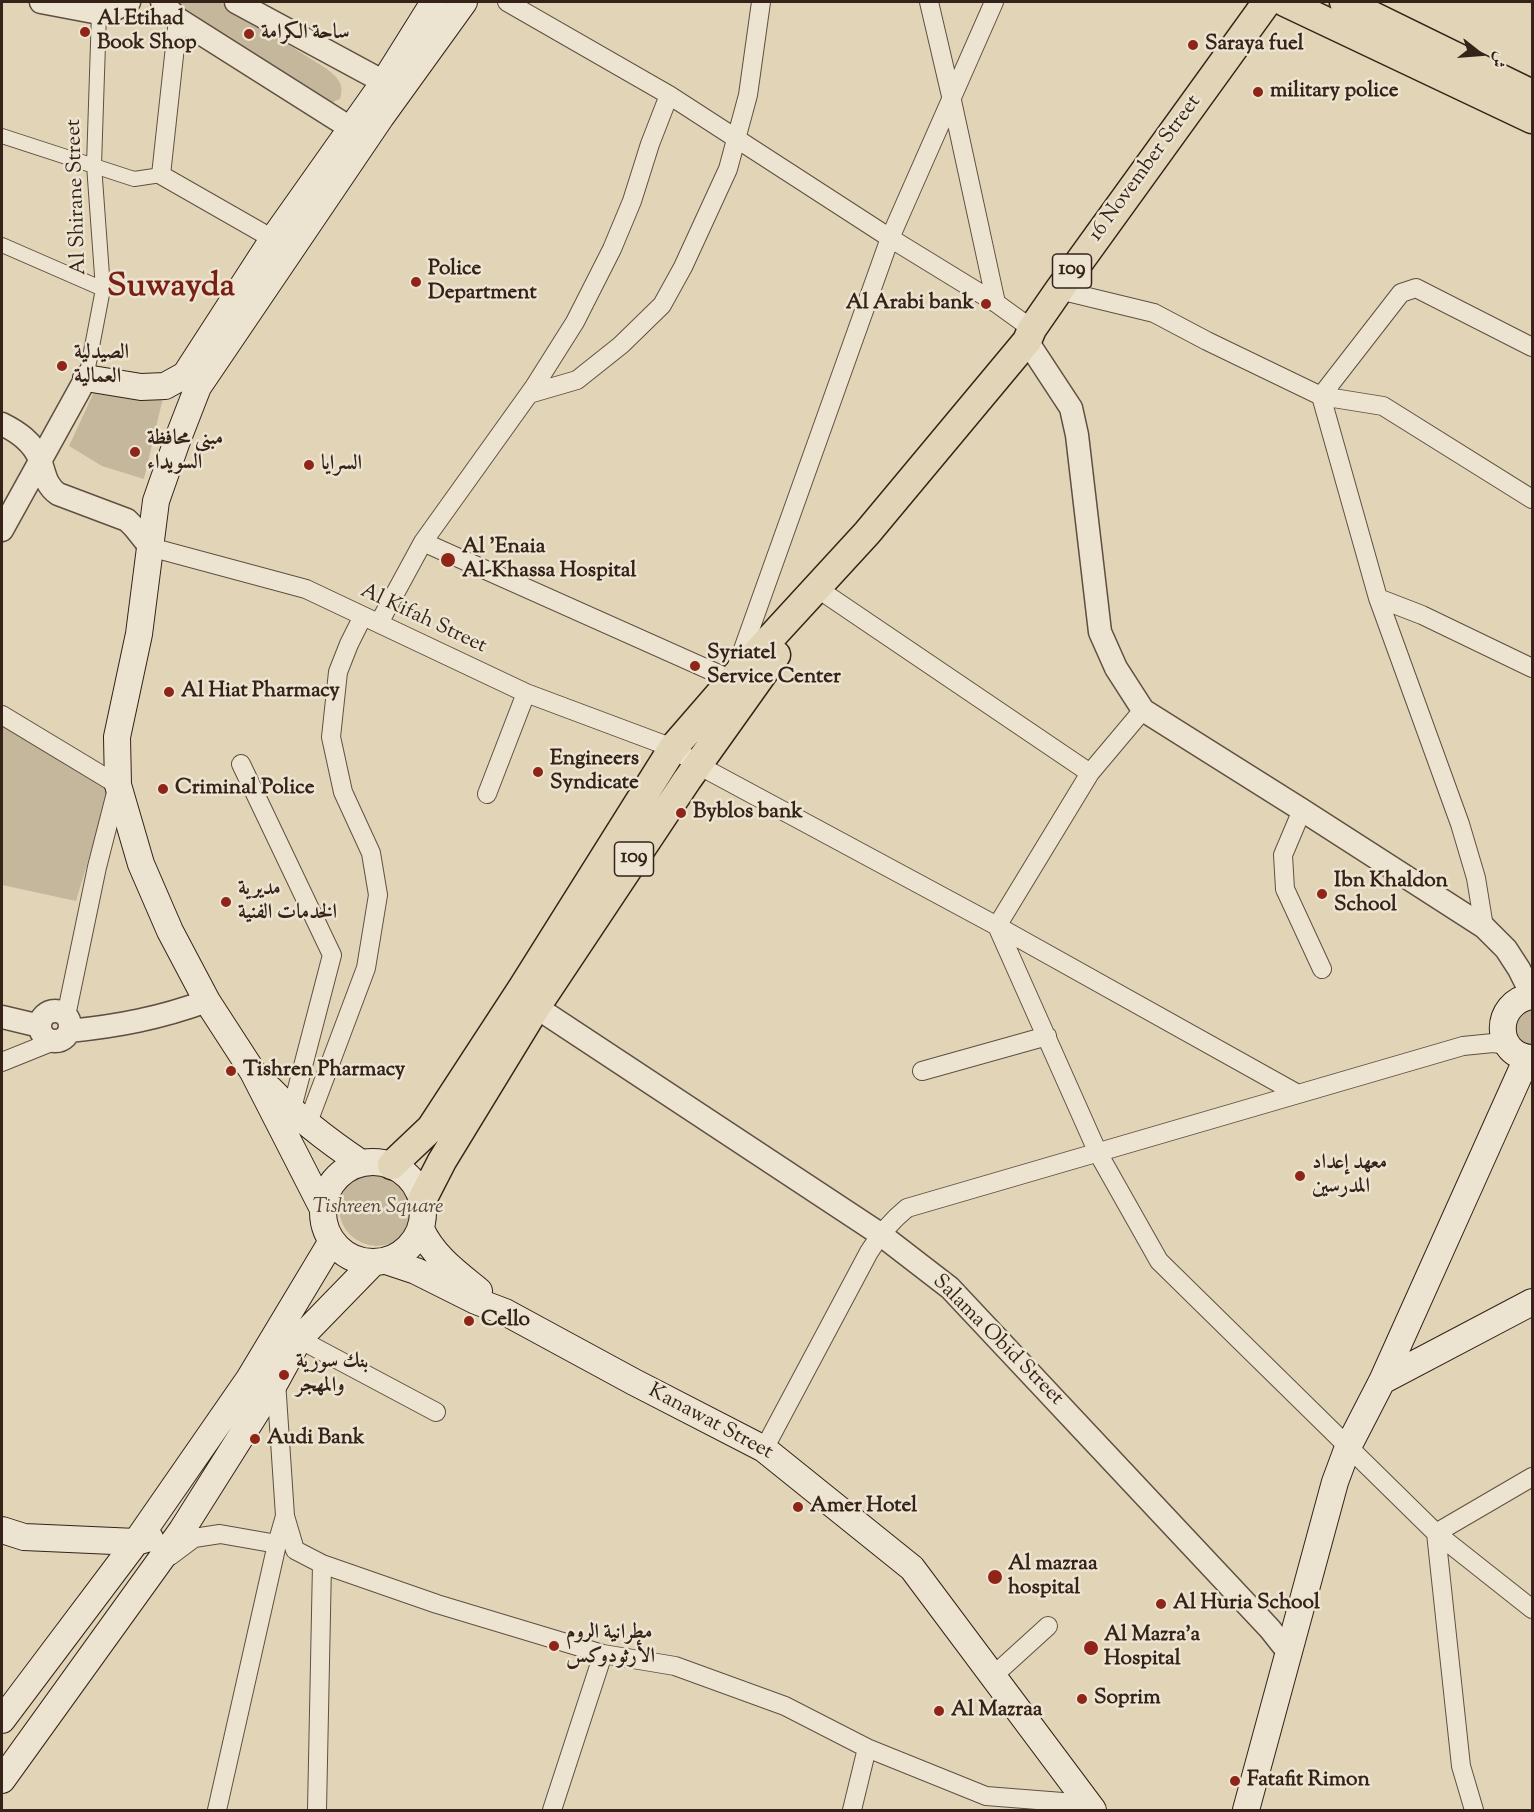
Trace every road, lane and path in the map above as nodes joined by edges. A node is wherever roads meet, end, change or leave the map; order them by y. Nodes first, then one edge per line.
1 (41, 2) edge
2 (129, 2) edge
3 (162, 2) edge
4 (236, 2) edge
5 (434, 2) edge
6 (464, 2) edge
7 (507, 2) edge
8 (761, 2) edge
9 (928, 2) edge
10 (994, 2) edge
11 (1267, 2) edge
12 (1285, 2) edge
13 (1344, 2) edge
14 (99, 13) junction
15 (178, 19) junction
16 (384, 82) junction
17 (1533, 94) edge
18 (669, 95) junction
19 (951, 96) junction
20 (1533, 119) edge
21 (352, 129) junction
22 (2, 135) edge
23 (737, 139) junction
24 (94, 165) junction
25 (160, 175) junction
26 (890, 238) junction
27 (273, 239) junction
28 (2, 245) edge
29 (103, 289) junction
30 (1059, 290) junction
31 (996, 303) junction
32 (1029, 335) junction
33 (1533, 347) edge
34 (86, 378) junction
35 (529, 394) junction
36 (1321, 396) junction
37 (2, 424) edge
38 (40, 459) junction
39 (1533, 499) edge
40 (2, 530) edge
41 (867, 533) junction
42 (423, 542) junction
43 (150, 547) junction
44 (827, 595) junction
45 (1378, 598) junction
46 (371, 619) junction
47 (1533, 668) edge
48 (732, 680) junction
49 (526, 693) junction
50 (1143, 710) junction
51 (2, 715) edge
52 (673, 748) junction
53 (241, 764) dead end
54 (698, 765) junction
55 (1090, 773) junction
56 (118, 785) junction
57 (487, 794) dead end
58 (1302, 810) junction
59 (998, 926) junction
60 (1484, 927) junction
61 (1322, 969) dead end
62 (1533, 996) edge
63 (207, 1001) junction
64 (536, 1007) junction
65 (1506, 1014) junction
66 (2, 1017) edge
67 (57, 1028) junction
68 (1047, 1036) junction
69 (1464, 1046) junction
70 (1522, 1054) edge
71 (2, 1062) edge
72 (922, 1071) dead end
73 (253, 1072) junction
74 (1298, 1095) junction
75 (299, 1118) junction
76 (1098, 1153) junction
77 (361, 1163) junction
78 (392, 1165) junction
79 (422, 1200) junction
80 (323, 1209) junction
81 (421, 1229) junction
82 (880, 1234) junction
83 (332, 1241) junction
84 (380, 1262) junction
85 (1533, 1302) edge
86 (505, 1312) junction
87 (293, 1329) junction
88 (276, 1381) junction
89 (1382, 1381) junction
90 (436, 1412) dead end
91 (1348, 1447) junction
92 (764, 1449) junction
93 (1533, 1477) edge
94 (285, 1516) junction
95 (2, 1530) edge
96 (182, 1530) junction
97 (1436, 1533) junction
98 (136, 1542) junction
99 (277, 1544) junction
100 (322, 1564) junction
101 (156, 1566) junction
102 (1533, 1609) edge
103 (1048, 1626) dead end
104 (1289, 1653) junction
105 (603, 1654) junction
106 (993, 1676) junction
107 (2, 1720) edge
108 (867, 1748) junction
109 (2, 1780) edge
110 (1090, 1807) edge
111 (217, 1810) edge
112 (317, 1810) edge
113 (552, 1810) edge
114 (852, 1810) edge
115 (1246, 1810) edge
116 (1474, 1810) edge

1 - 14 street
2 - 14 street
3 - 15 street
4 - 16 street
5 - 16 main road
6 - 43 main road
7 - 18 street
8 - 23 street
9 - 19 street
10 - 19 street
11 - 30 main road, 16 November Street / 109
12 - 20 main road
13 - 17 main road
14 - 24 street, Al Shirane Street
15 - 21 street
15 - 25 street
16 - 21 main road
18 - 23 street
18 - 35 street
19 - 26 street
19 - 31 street
21 - 27 main road
22 - 24 street
23 - 26 street
23 - 35 street
24 - 25 street
24 - 29 street, Al Shirane Street
25 - 27 street
26 - 31 street
26 - 48 street
27 - 34 main road
28 - 29 street
29 - 34 street, Al Shirane Street
30 - 32 main road, 16 November Street / 109
30 - 36 street
31 - 32 street
32 - 41 main road, 16 November Street / 109
32 - 50 street
33 - 36 street
34 - 38 street
35 - 42 street
36 - 39 street
36 - 45 street
37 - 38 street
38 - 40 street
38 - 43 street
41 - 44 main road, 109
41 - 48 main road
42 - 46 street
42 - 48 street
43 - 46 street, Al Kifah Street
43 - 56 main road
44 - 54 main road, 109
44 - 55 street
45 - 47 street
45 - 60 street
46 - 49 street, Al Kifah Street
46 - 75 street
48 - 52 main road
49 - 52 street, Al Kifah Street
49 - 57 street
50 - 55 street
50 - 58 street
51 - 56 street
52 - 54 street, Al Kifah Street
52 - 78 main road
53 - 75 street
54 - 59 street, Al Kifah Street
54 - 64 main road, 109
55 - 59 street
56 - 63 main road
56 - 67 street
58 - 60 street
58 - 61 street
59 - 68 street
59 - 74 street, Al Kifah Street
60 - 62 street
62 - 65 main road
63 - 67 street
63 - 73 main road
64 - 79 main road, 109
64 - 82 street, Salama Obid Street
65 - 69 street
65 - 70 main road
66 - 67 street
67 - 71 street
68 - 72 street
68 - 76 street
69 - 70 street
69 - 74 street
70 - 89 main road
73 - 75 main road
73 - 80 main road
74 - 76 street
75 - 77 main road
76 - 82 street
76 - 91 street
77 - 78 main road
77 - 80 main road
78 - 79 main road
79 - 81 main road
80 - 83 main road
81 - 84 main road
81 - 86 main road
82 - 92 street
82 - 104 street, Salama Obid Street
83 - 84 main road
83 - 87 main road
84 - 86 main road, Kanawat Street
84 - 87 main road
85 - 89 main road
86 - 92 main road, Kanawat Street
87 - 88 main road
87 - 90 street
87 - 98 main road
88 - 94 street
88 - 96 main road
89 - 91 main road
91 - 97 street
91 - 104 main road
92 - 106 main road, Kanawat Street
93 - 97 street
94 - 99 street
94 - 100 street
95 - 98 main road
96 - 98 main road
96 - 101 main road
97 - 102 street
97 - 116 street
98 - 107 main road
99 - 101 street
99 - 111 street
100 - 105 street
100 - 112 street
101 - 109 main road
103 - 106 street
104 - 115 main road
105 - 108 street
105 - 113 street
106 - 110 main road, Kanawat Street
108 - 110 street
108 - 114 street

